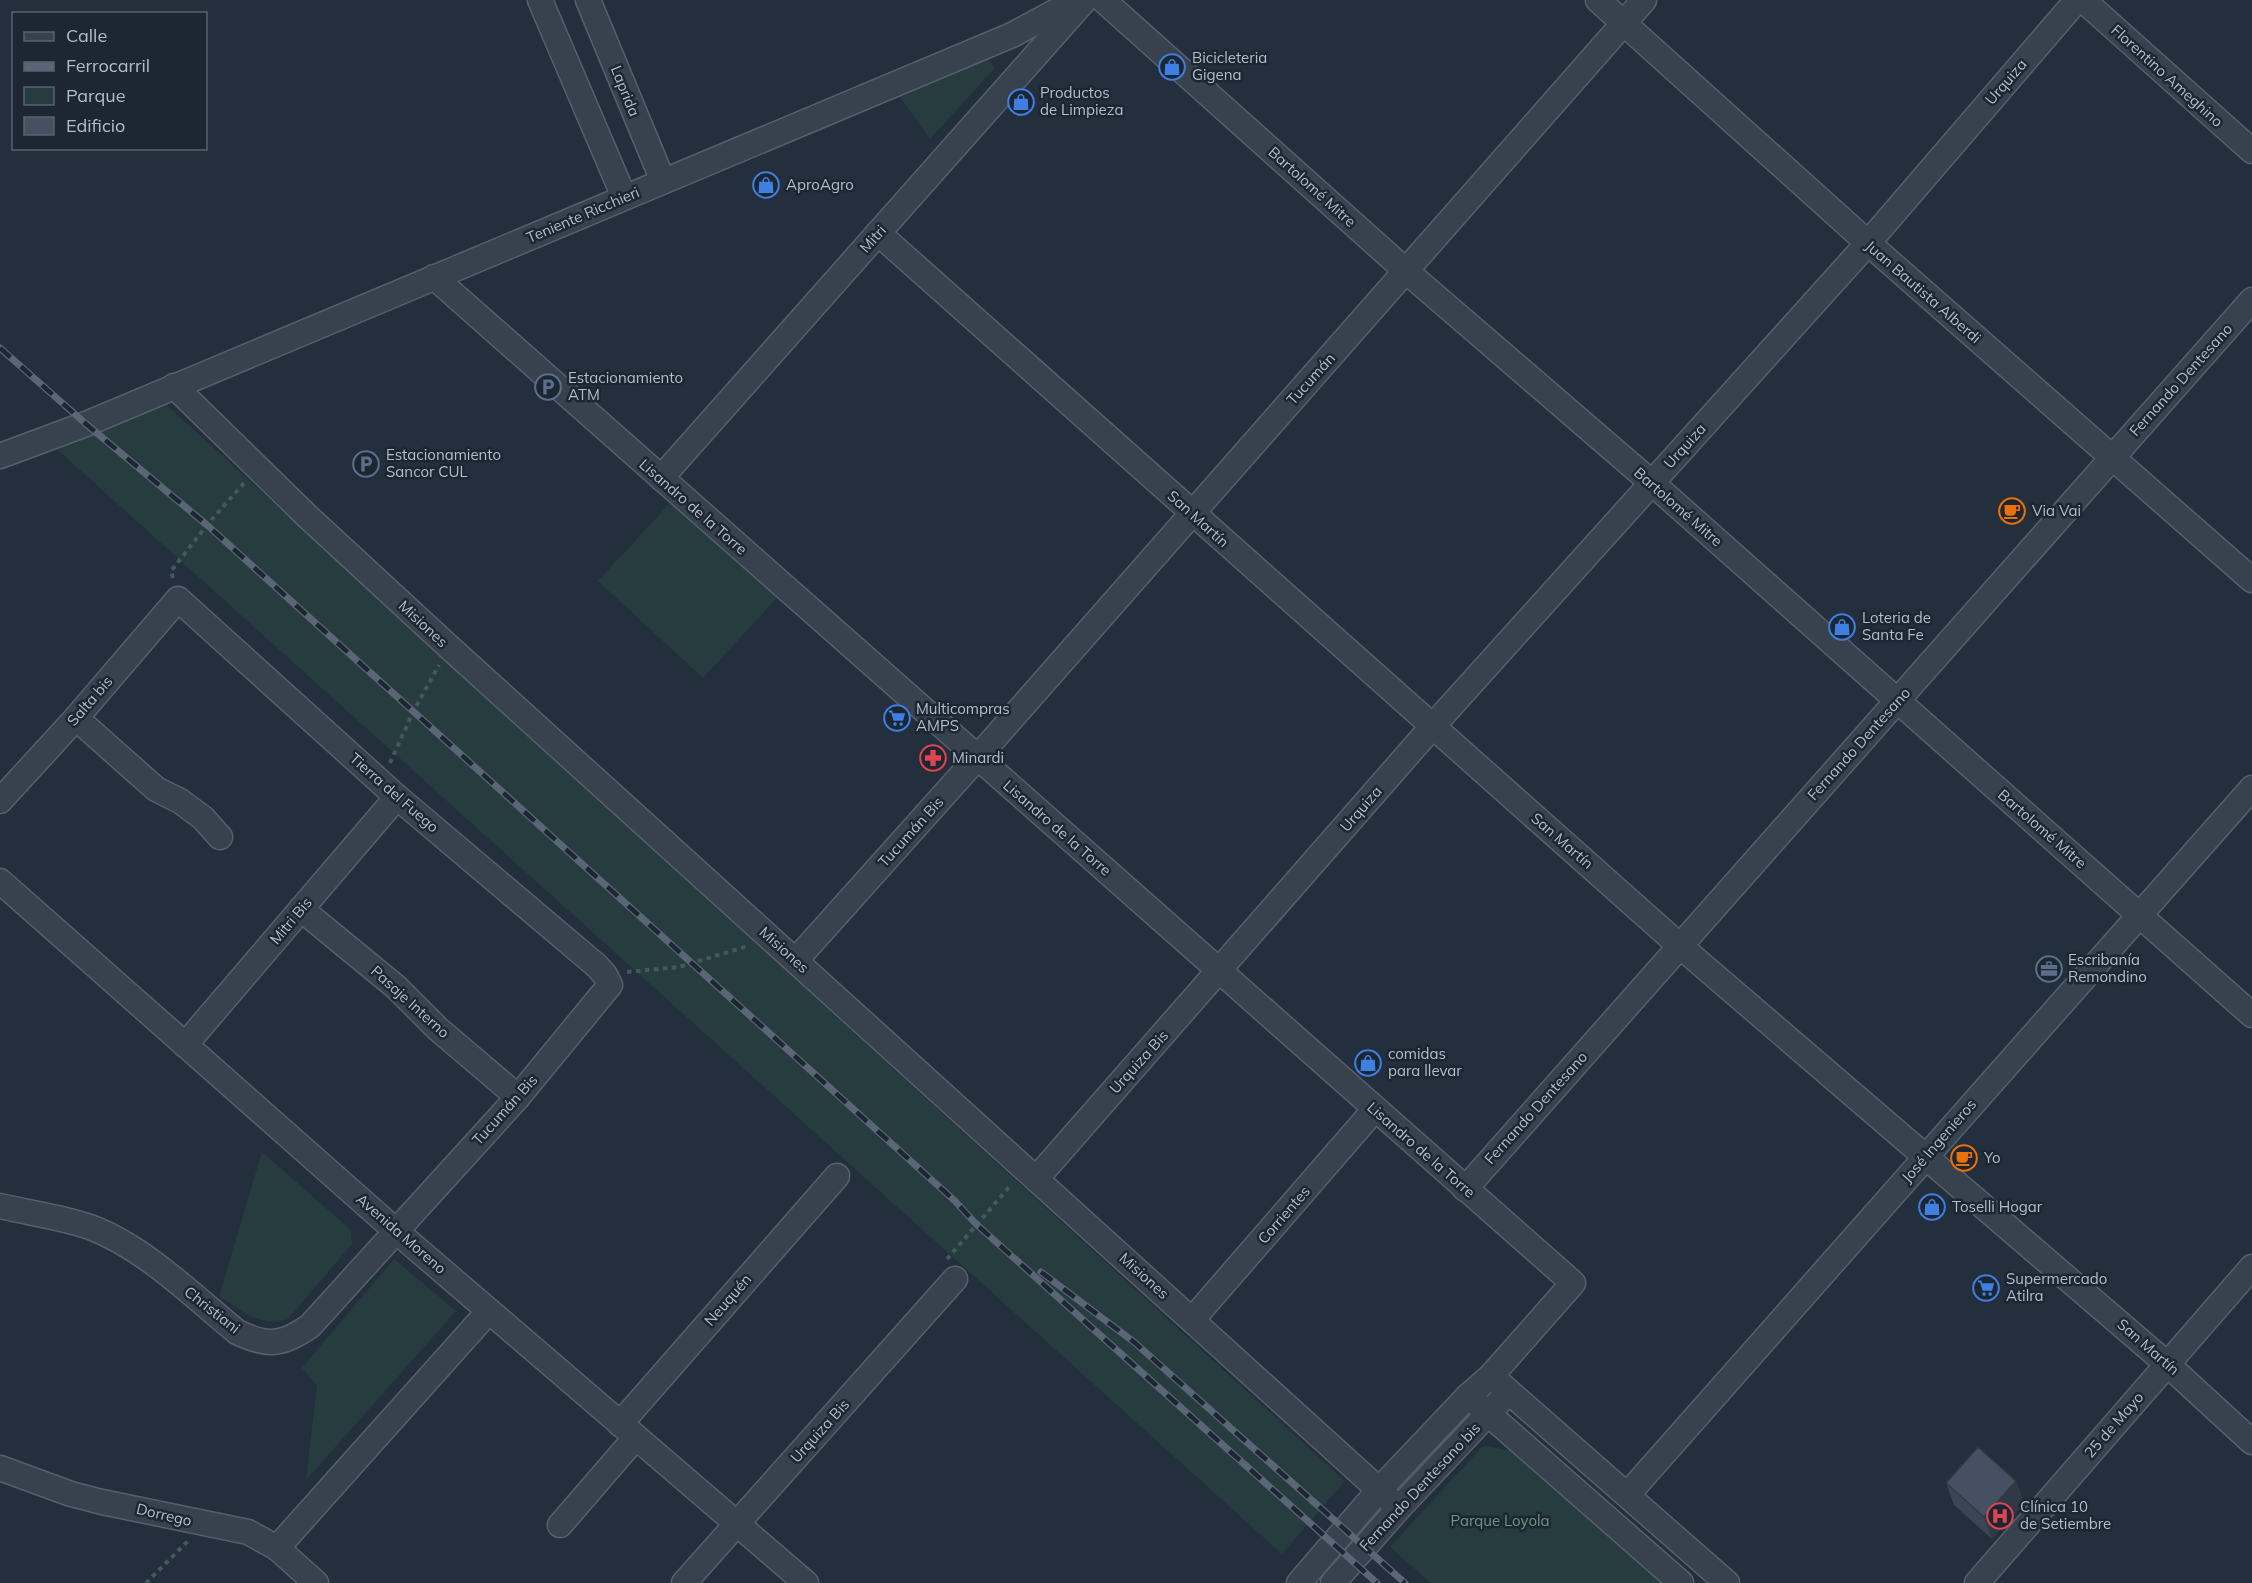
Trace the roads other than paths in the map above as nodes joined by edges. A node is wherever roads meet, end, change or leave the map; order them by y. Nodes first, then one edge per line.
1 (540, 0) edge
2 (588, 0) edge
3 (1077, 0) edge
4 (1086, 0) edge
5 (1103, 0) edge
6 (1598, 0) edge
7 (1644, 0) edge
8 (2077, 0) edge
9 (2083, 0) edge
10 (1623, 23) junction
11 (2252, 151) edge
12 (663, 181) junction
13 (624, 197) junction
14 (878, 233) junction
15 (1868, 243) junction
16 (1406, 271) junction
17 (434, 278) junction
18 (2252, 300) edge
19 (174, 386) junction
20 (0, 456) edge
21 (2112, 458) junction
22 (661, 478) junction
23 (1652, 483) junction
24 (1192, 513) junction
25 (2252, 580) edge
26 (178, 599) joint
27 (1897, 701) junction
28 (76, 718) junction
29 (1432, 727) junction
30 (977, 758) junction
31 (2252, 788) edge
32 (389, 790) junction
33 (0, 801) edge
34 (220, 837) dead end
35 (0, 881) edge
36 (301, 909) junction
37 (2139, 915) junction
38 (1680, 946) junction
39 (796, 960) junction
40 (1220, 972) junction
41 (610, 985) joint
42 (2252, 1015) edge
43 (185, 1045) junction
44 (518, 1097) junction
45 (1376, 1110) junction
46 (1926, 1155) junction
47 (1030, 1175) junction
48 (837, 1176) dead end
49 (1465, 1189) junction
50 (0, 1206) edge
51 (396, 1230) junction
52 (2252, 1267) edge
53 (948, 1273) road end
54 (489, 1311) junction
55 (1192, 1320) junction
56 (2167, 1364) junction
57 (1491, 1376) junction
58 (1509, 1392) junction
59 (1468, 1396) junction
60 (1488, 1413) junction
61 (628, 1431) junction
62 (2252, 1442) edge
63 (0, 1468) edge
64 (1379, 1490) junction
65 (1628, 1494) junction
66 (1399, 1508) junction
67 (738, 1524) junction
68 (560, 1525) dead end
69 (277, 1548) junction
70 (316, 1583) edge
71 (684, 1583) edge
72 (806, 1583) edge
73 (1299, 1583) edge
74 (1333, 1583) edge
75 (1681, 1583) edge
76 (1727, 1583) edge
77 (1977, 1583) edge

1 - 13 street
2 - 12 street, Laprida
3 - 12 street, Teniente Ricchieri
4 - 14 street, Mitri
5 - 16 street, Bartolomé Mitre
6 - 10 street, Juan Bautista Alberdi
7 - 10 street, Tucumán
8 - 15 street, Urquiza
9 - 11 street, Florentino Ameghino
10 - 15 street, Juan Bautista Alberdi
10 - 16 street, Tucumán
12 - 13 street, Teniente Ricchieri
13 - 17 street, Teniente Ricchieri
14 - 22 street, Mitri
14 - 24 street, San Martín
15 - 21 street, Juan Bautista Alberdi
15 - 23 street, Urquiza
16 - 23 street, Bartolomé Mitre
16 - 24 street, Tucumán
17 - 19 street, Teniente Ricchieri
17 - 22 street, Lisandro de la Torre
18 - 21 street, Fernando Dentesano
19 - 20 street, Teniente Ricchieri
19 - 39 street, Misiones
21 - 25 street, Juan Bautista Alberdi
21 - 27 street, Fernando Dentesano
22 - 30 street, Lisandro de la Torre
23 - 27 street, Bartolomé Mitre
23 - 29 street, Urquiza
24 - 29 street, San Martín
24 - 30 street, Tucumán
26 - 28 street, Salta bis
26 - 32 street, Tierra del Fuego
27 - 37 street, Bartolomé Mitre
27 - 38 street, Fernando Dentesano
28 - 33 street, Salta bis
28 - 34 street
29 - 38 street, San Martín
29 - 40 street, Urquiza
30 - 39 street, Tucumán Bis
30 - 40 street, Lisandro de la Torre
31 - 37 street, José Ingenieros
32 - 36 street, Mitri Bis
32 - 41 street, Tierra del Fuego
35 - 43 street, Avenida Moreno
36 - 43 street, Mitri Bis
36 - 44 street, Pasaje Interno
37 - 42 street, Bartolomé Mitre
37 - 46 street, José Ingenieros
38 - 46 street, San Martín
38 - 49 street, Fernando Dentesano
39 - 47 street, Misiones
40 - 45 street, Lisandro de la Torre
40 - 47 street, Urquiza Bis
41 - 44 street, Tucumán Bis
43 - 51 street, Avenida Moreno
44 - 51 street, Tucumán Bis
45 - 49 street, Lisandro de la Torre
45 - 55 street, Corrientes
46 - 56 street, San Martín
46 - 65 street, José Ingenieros
47 - 55 street, Misiones
48 - 61 street, Neuquén
49 - 57 street, Lisandro de la Torre
50 - 51 street, Christiani
51 - 54 street, Avenida Moreno
52 - 56 street, 25 de Mayo
53 - 67 street, Urquiza Bis
54 - 61 street, Avenida Moreno
54 - 69 street
55 - 64 street, Misiones
56 - 62 street, San Martín
56 - 77 street, 25 de Mayo
57 - 58 street
57 - 59 street
58 - 60 street, Fernando Dentesano bis
58 - 65 street
59 - 60 street
59 - 64 street, Fernando Dentesano bis
60 - 66 street, Fernando Dentesano bis
60 - 75 street
61 - 67 street, Avenida Moreno
61 - 68 street, Neuquén
63 - 69 street, Dorrego
64 - 66 street, Misiones
64 - 73 street, Fernando Dentesano bis
65 - 76 street
66 - 74 street, Fernando Dentesano bis
67 - 71 street, Urquiza Bis
67 - 72 street, Avenida Moreno
69 - 70 street, Dorrego

